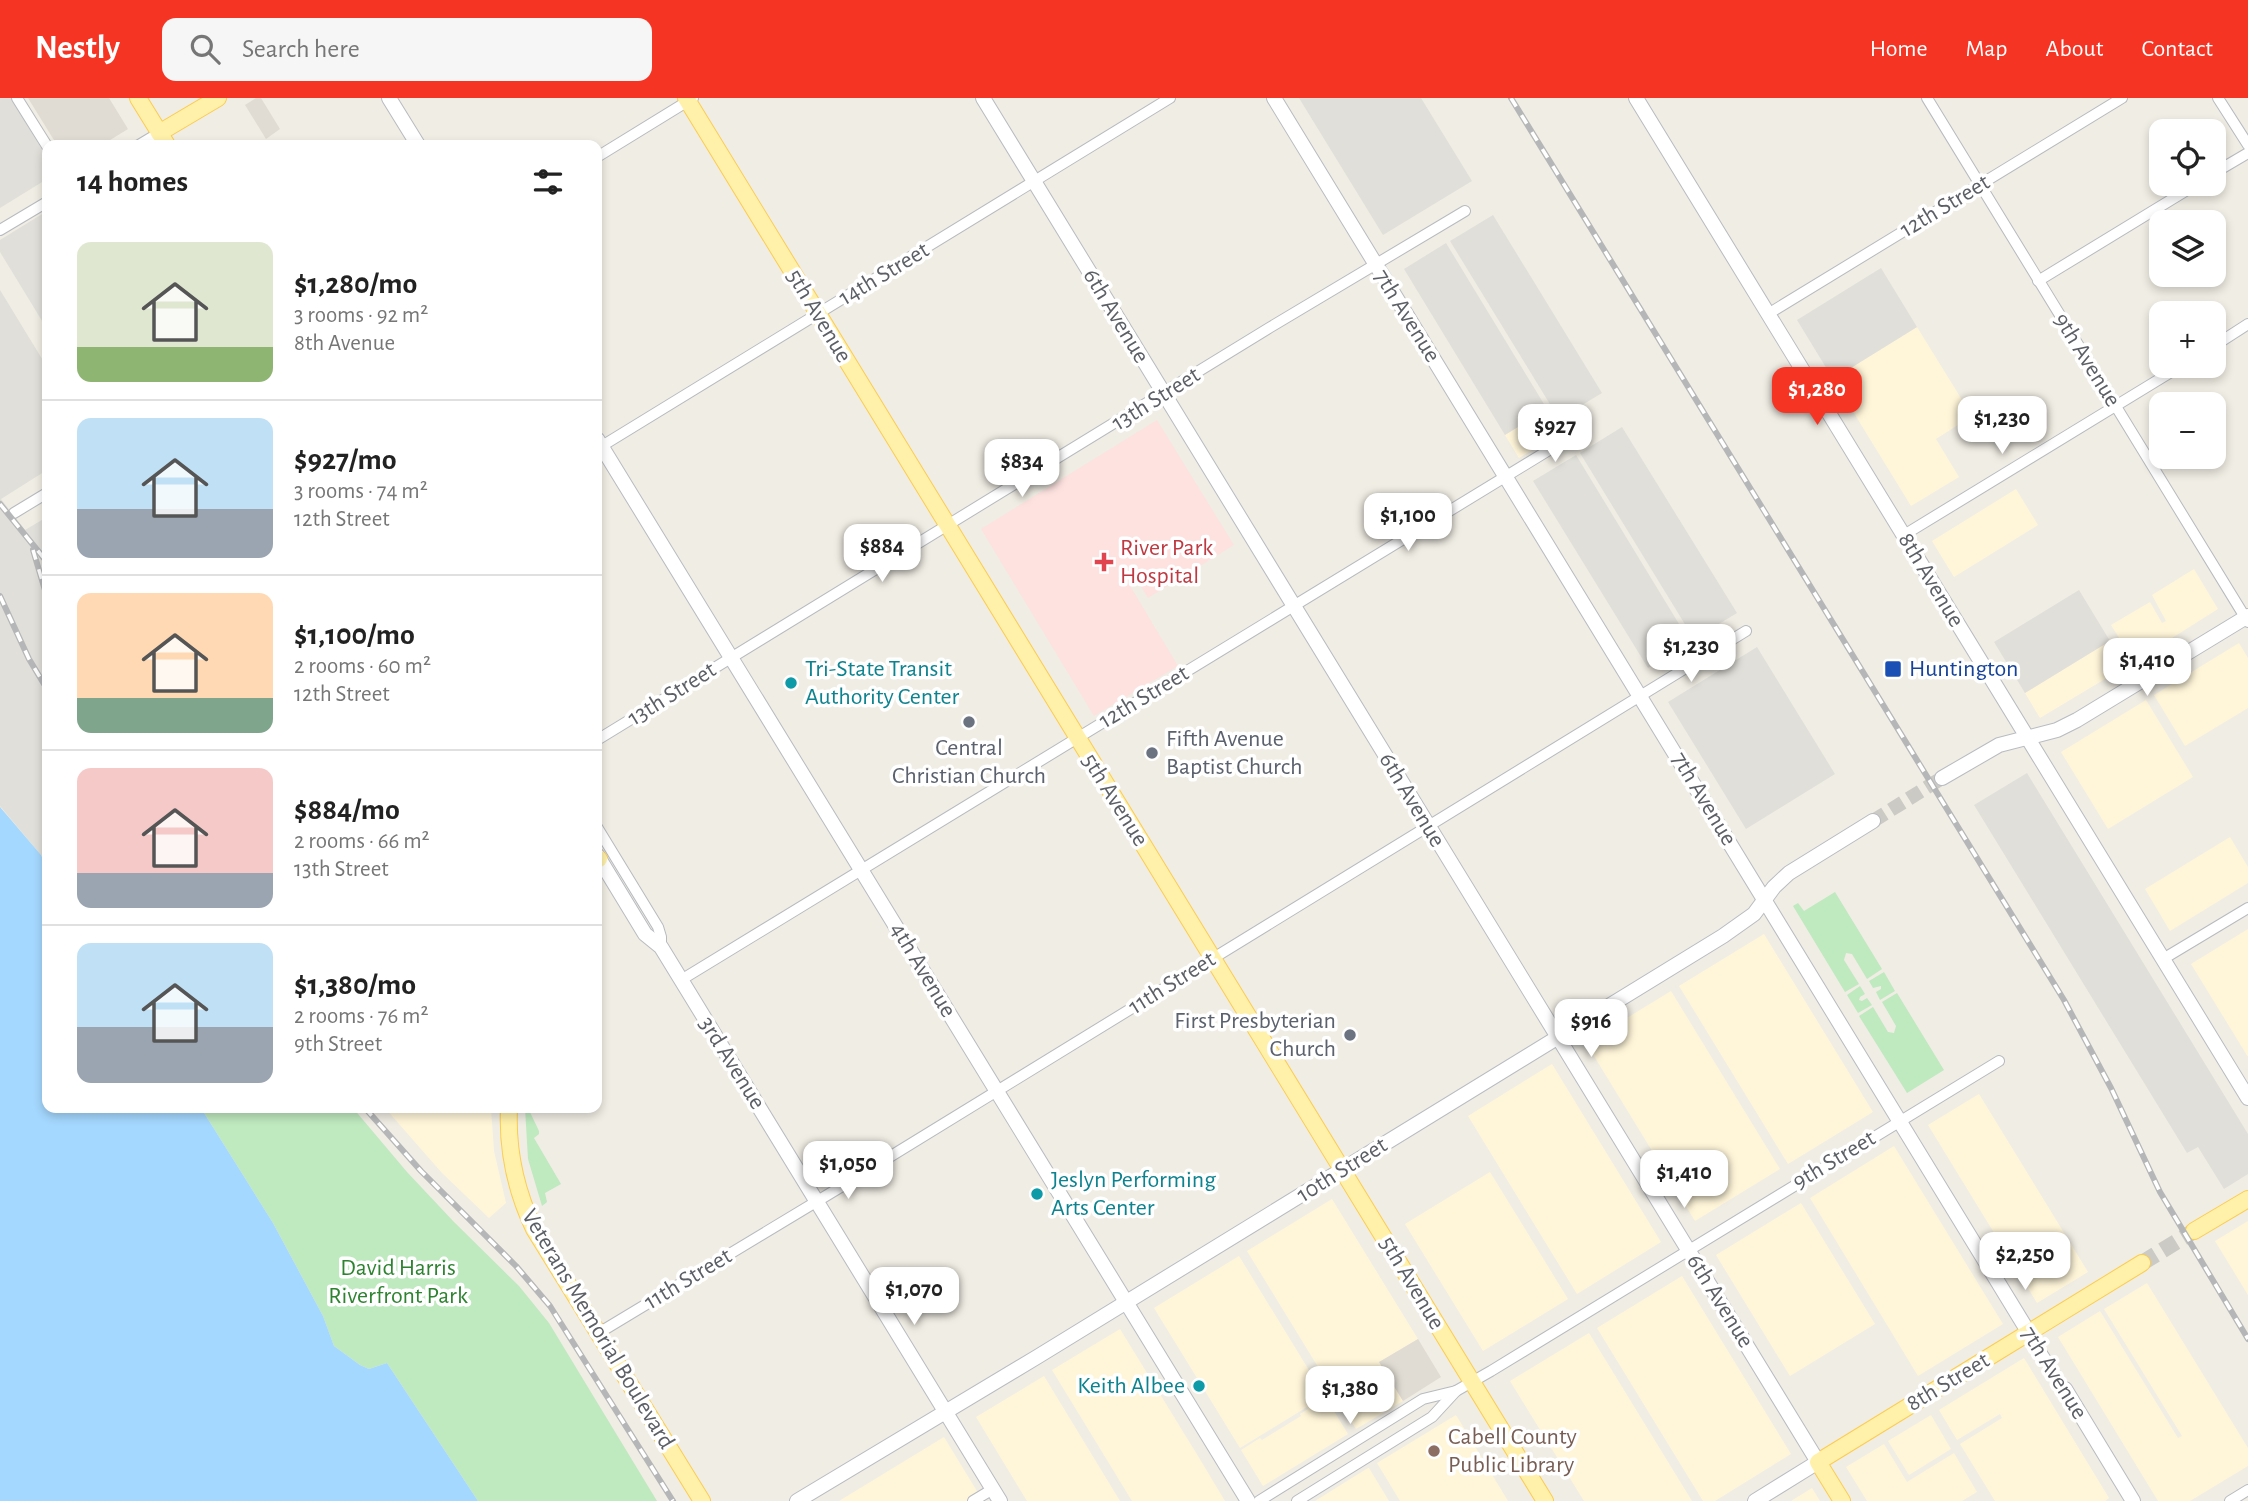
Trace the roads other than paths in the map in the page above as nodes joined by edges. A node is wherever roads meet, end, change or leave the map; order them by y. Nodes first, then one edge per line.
1 (17, 98) edge
2 (138, 98) edge
3 (218, 98) edge
4 (389, 98) edge
5 (983, 98) edge
6 (1170, 98) edge
7 (1274, 98) edge
8 (1927, 98) edge
9 (2122, 98) edge
10 (2218, 98) edge
11 (689, 99) edge
12 (1640, 100) edge
13 (163, 139) edge
14 (43, 140) edge
15 (415, 140) edge
16 (2248, 145) edge
17 (602, 155) edge
18 (2245, 155) edge
19 (2226, 166) edge
20 (1034, 182) junction
21 (1980, 185) junction
22 (2177, 196) edge
23 (42, 205) edge
24 (1465, 211) dead end
25 (0, 230) edge
26 (1375, 264) junction
27 (2038, 281) junction
28 (818, 314) junction
29 (1769, 314) junction
30 (2248, 324) edge
31 (2226, 338) edge
32 (2161, 378) edge
33 (1164, 394) junction
34 (2115, 406) junction
35 (1572, 436) dead end
36 (602, 443) edge
37 (602, 451) edge
38 (1506, 476) junction
39 (42, 496) edge
40 (14, 513) dead end
41 (947, 526) junction
42 (1903, 535) junction
43 (1294, 605) junction
44 (2247, 618) edge
45 (1746, 631) dead end
46 (731, 658) junction
47 (1640, 696) junction
48 (602, 737) edge
49 (2027, 737) junction
50 (1077, 738) junction
51 (1942, 778) tunnel mouth
52 (1873, 821) tunnel mouth
53 (1428, 826) junction
54 (602, 835) edge
55 (602, 864) edge
56 (862, 870) junction
57 (1765, 901) junction
58 (2248, 908) edge
59 (661, 947) junction
60 (1212, 958) junction
61 (2163, 959) junction
62 (681, 979) junction
63 (1558, 1038) junction
64 (1998, 1061) dead end
65 (997, 1090) junction
66 (2248, 1098) edge
67 (509, 1113) edge
68 (1900, 1121) junction
69 (1342, 1169) junction
70 (2248, 1199) edge
71 (817, 1201) junction
72 (2194, 1231) tunnel mouth
73 (1688, 1250) junction
74 (2142, 1263) tunnel mouth
75 (1127, 1302) junction
76 (2029, 1333) junction
77 (597, 1334) junction
78 (1472, 1382) junction
79 (2065, 1389) joint
80 (1456, 1391) junction
81 (946, 1411) junction
82 (1818, 1462) junction
83 (2248, 1490) edge
84 (996, 1495) edge
85 (702, 1501) edge
86 (797, 1501) edge
87 (973, 1501) edge
88 (1248, 1501) edge
89 (1259, 1501) edge
90 (1297, 1501) edge
91 (1545, 1501) edge
92 (1755, 1501) edge
93 (1842, 1501) edge
94 (2133, 1501) edge
95 (2230, 1501) edge

1 - 14 street
2 - 13 main road
3 - 13 main road
4 - 15 street
5 - 20 street, 6th Avenue
6 - 20 street, 14th Street
7 - 26 street, 7th Avenue
8 - 21 street, 9th Avenue
9 - 21 street, 12th Street
10 - 16 street
11 - 17 street
11 - 28 main road, 5th Avenue
12 - 29 street, 8th Avenue
18 - 19 street
20 - 28 street, 14th Street
20 - 33 street, 6th Avenue
21 - 27 street, 9th Avenue
21 - 29 street, 12th Street
22 - 27 street
23 - 25 street
24 - 26 street, 13th Street
26 - 33 street, 13th Street
26 - 38 street, 7th Avenue
27 - 34 street, 9th Avenue
28 - 36 street, 14th Street
28 - 41 main road, 5th Avenue
29 - 42 street, 8th Avenue
30 - 31 street
32 - 34 street
33 - 41 street, 13th Street
33 - 43 street, 6th Avenue
34 - 42 street
34 - 44 street, 9th Avenue
35 - 38 street, 12th Street
37 - 46 street, 4th Avenue
38 - 43 street, 12th Street
38 - 47 street, 7th Avenue
39 - 40 street
41 - 46 street, 13th Street
41 - 50 main road, 5th Avenue
42 - 49 street, 8th Avenue
43 - 50 street, 12th Street
43 - 53 street, 6th Avenue
44 - 49 street
45 - 47 street, 11th Street
46 - 48 street, 13th Street
46 - 56 street, 4th Avenue
47 - 53 street, 11th Street
47 - 57 street, 7th Avenue
49 - 51 street
49 - 61 street, 8th Avenue
50 - 56 street, 12th Street
50 - 60 main road, 5th Avenue
52 - 57 street, 10th Street
53 - 60 street, 11th Street
53 - 63 street, 6th Avenue
54 - 59 street, 3rd Avenue
55 - 59 street, 3rd Avenue
56 - 62 street, 12th Street
56 - 65 street, 4th Avenue
57 - 63 street, 10th Street
57 - 68 street, 7th Avenue
58 - 61 street
59 - 62 street, 3rd Avenue
60 - 65 street, 11th Street
60 - 69 main road, 5th Avenue
61 - 66 street, 8th Avenue
62 - 71 street, 3rd Avenue
63 - 69 street, 10th Street
63 - 73 street, 6th Avenue
64 - 68 street, 9th Street
65 - 71 street, 11th Street
65 - 75 street, 4th Avenue
67 - 77 main road, Veterans Memorial Boulevard
68 - 73 street, 9th Street
68 - 76 street, 7th Avenue
69 - 75 street, 10th Street
69 - 78 main road, 5th Avenue
70 - 72 main road
71 - 77 street, 11th Street
71 - 81 street, 3rd Avenue
73 - 78 street, 9th Street
73 - 82 street, 6th Avenue
74 - 76 main road, 8th Street
75 - 81 street, 10th Street
75 - 88 street, 4th Avenue
76 - 79 street, 7th Avenue
76 - 82 main road, 8th Street
77 - 85 main road, Veterans Memorial Boulevard
78 - 80 street, 9th Street
78 - 91 main road, 5th Avenue
79 - 94 street, 7th Avenue
80 - 89 street, 9th Street
80 - 90 street, 9th Street
81 - 84 street, 3rd Avenue
81 - 86 street, 10th Street
82 - 92 street, 8th Street
82 - 93 main road, 6th Avenue
83 - 95 street
84 - 87 street

